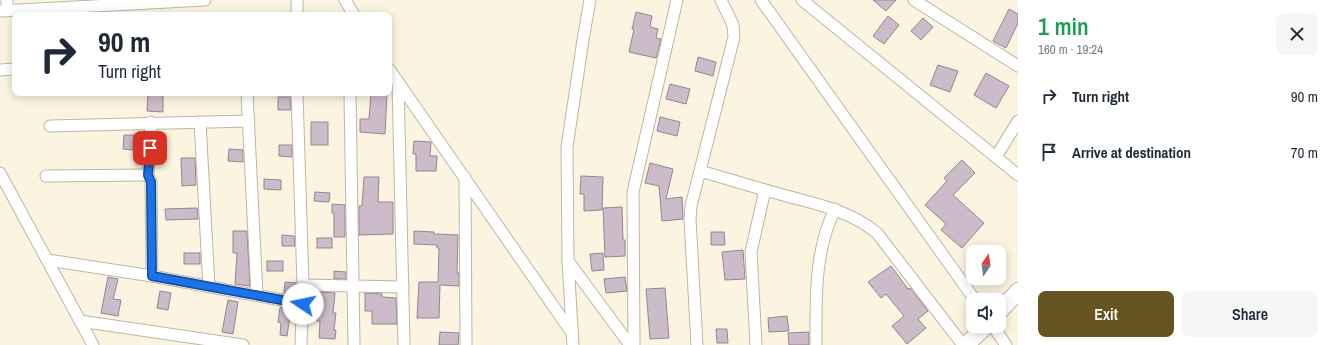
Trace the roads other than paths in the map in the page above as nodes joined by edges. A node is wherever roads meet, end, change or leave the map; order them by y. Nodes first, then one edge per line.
1 (205, 0) edge
2 (298, 0) edge
3 (590, 0) edge
4 (677, 0) edge
5 (720, 0) edge
6 (760, 0) edge
7 (802, 0) edge
8 (914, 0) edge
9 (5, 7) edge
10 (72, 7) edge
11 (122, 10) edge
12 (297, 12) edge
13 (1018, 66) edge
14 (12, 69) edge
15 (0, 70) edge
16 (392, 73) edge
17 (398, 82) junction
18 (247, 96) edge
19 (297, 96) edge
20 (350, 96) edge
21 (249, 121) junction
22 (1018, 121) edge
23 (151, 122) junction
24 (200, 122) junction
25 (50, 126) dead end
26 (996, 157) junction
27 (700, 171) junction
28 (0, 173) edge
29 (148, 175) junction
30 (1018, 175) edge
31 (46, 176) dead end
32 (465, 177) junction
33 (765, 190) junction
34 (835, 209) junction
35 (48, 260) junction
36 (568, 261) junction
37 (152, 276) junction
38 (303, 285) junction
39 (353, 286) junction
40 (209, 287) junction
41 (403, 287) junction
42 (1018, 291) edge
43 (970, 293) edge
44 (257, 295) junction
45 (303, 304) junction
46 (1006, 304) edge
47 (80, 321) junction
48 (572, 332) junction
49 (979, 333) edge
50 (998, 333) edge
51 (93, 345) edge
52 (243, 345) edge
53 (301, 345) edge
54 (354, 345) edge
55 (404, 345) edge
56 (466, 345) edge
57 (573, 345) edge
58 (581, 345) edge
59 (630, 345) edge
60 (634, 345) edge
61 (697, 345) edge
62 (756, 345) edge
63 (816, 345) edge
64 (963, 345) edge
65 (966, 345) edge
66 (1006, 345) edge

1 - 11 street
2 - 12 street
3 - 36 street
4 - 60 street
5 - 27 street
6 - 43 street
7 - 26 street
8 - 13 street
9 - 10 street
10 - 11 street
14 - 15 street
16 - 17 street
17 - 32 street
17 - 41 street
18 - 21 street
19 - 38 street
20 - 39 street
21 - 24 street
21 - 44 street
22 - 26 street
23 - 24 street
23 - 25 street
23 - 29 street
24 - 40 street
26 - 30 street
27 - 33 street
27 - 61 street
28 - 35 street
29 - 31 street
29 - 37 street
32 - 48 street
32 - 56 street
33 - 34 street
33 - 62 street
34 - 63 street
34 - 64 street
35 - 37 street
35 - 47 street
36 - 48 street
36 - 59 street
37 - 40 street
38 - 39 street
38 - 45 street
39 - 41 street
39 - 54 street
40 - 44 street
41 - 55 street
42 - 46 main road
44 - 45 street
45 - 53 street
47 - 51 street
47 - 52 street
48 - 57 street
48 - 58 street
49 - 65 main road
50 - 66 street

